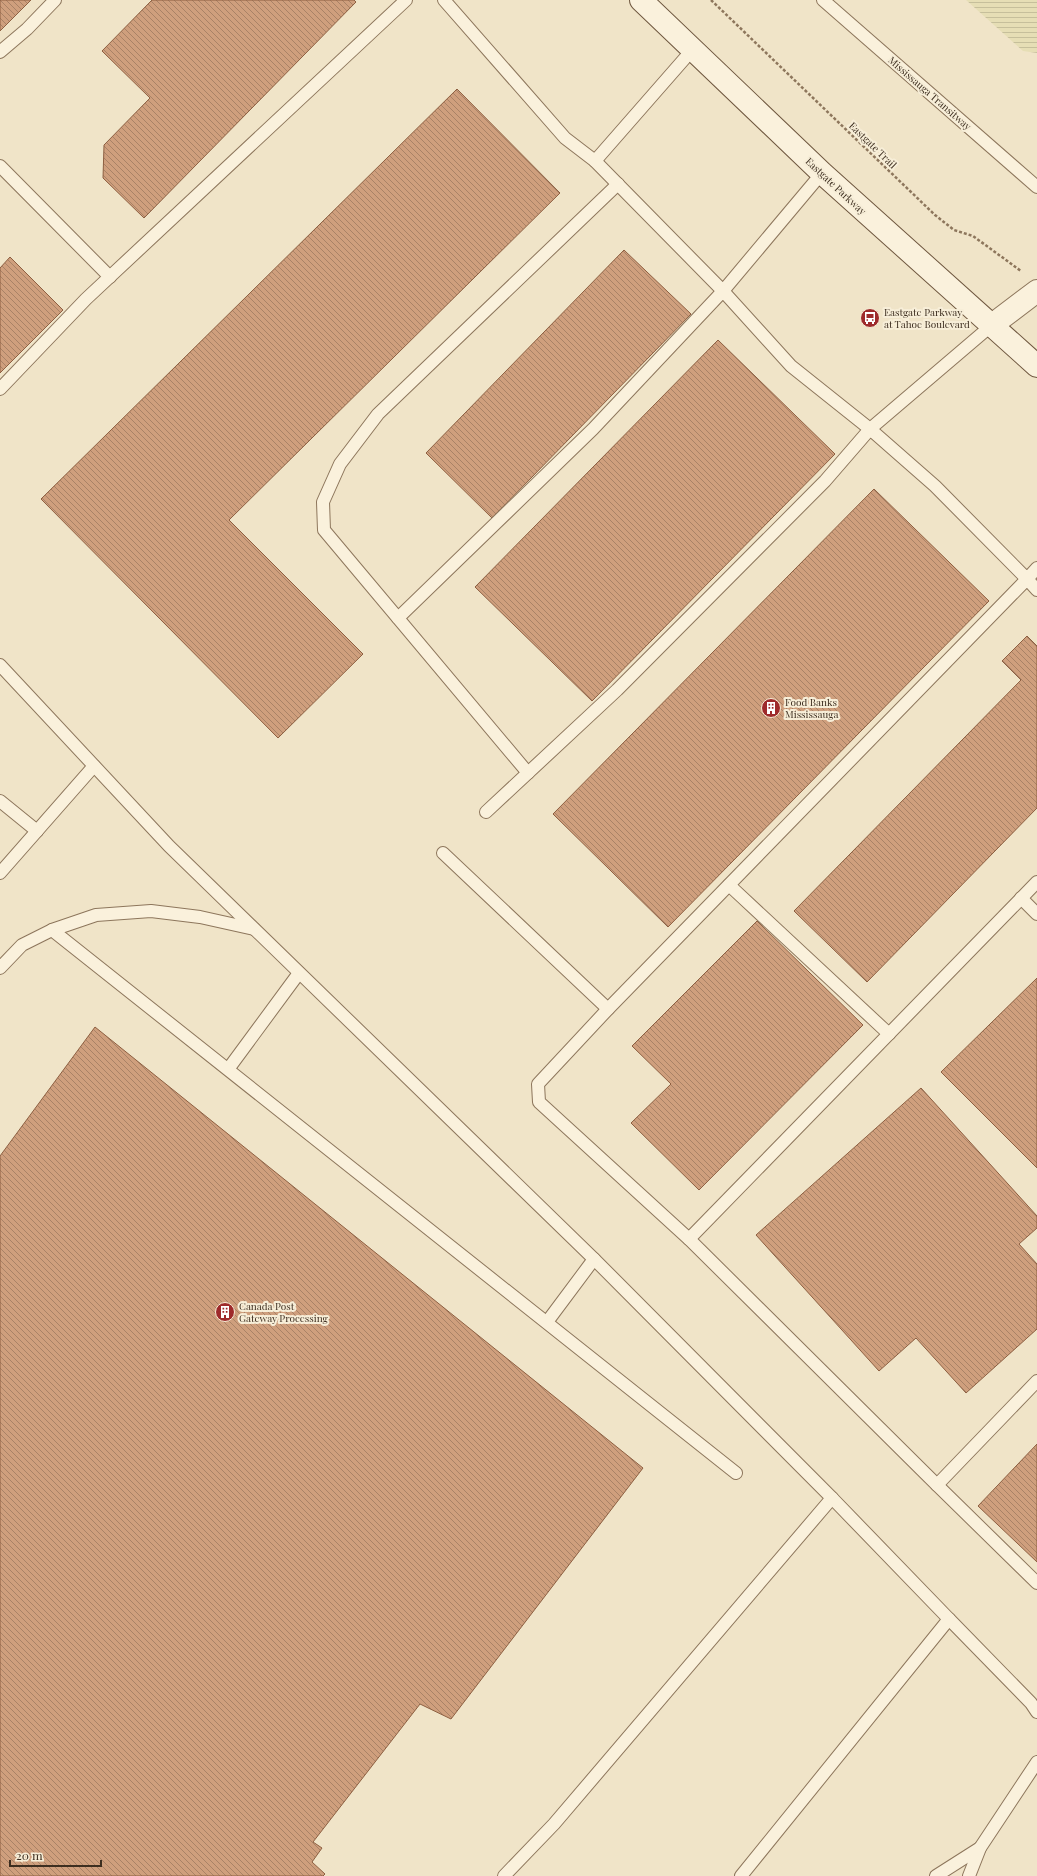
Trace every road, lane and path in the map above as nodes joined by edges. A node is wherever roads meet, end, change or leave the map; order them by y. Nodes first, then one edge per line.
1 (55, 0) edge
2 (406, 0) edge
3 (444, 0) edge
4 (641, 0) edge
5 (711, 0) edge
6 (823, 0) edge
7 (694, 49) junction
8 (0, 52) edge
9 (595, 161) junction
10 (0, 166) edge
11 (822, 173) junction
12 (618, 184) junction
13 (1037, 187) edge
14 (1024, 273) dead end
15 (110, 277) junction
16 (723, 291) junction
17 (1037, 291) edge
18 (992, 325) junction
19 (1037, 366) edge
20 (0, 390) edge
21 (870, 428) junction
22 (1037, 568) edge
23 (1026, 579) junction
24 (1037, 590) edge
25 (398, 618) junction
26 (0, 665) edge
27 (94, 766) junction
28 (528, 773) junction
29 (0, 801) edge
30 (486, 812) dead end
31 (37, 831) junction
32 (443, 853) dead end
33 (0, 873) edge
34 (1037, 882) edge
35 (729, 885) junction
36 (1021, 898) junction
37 (1037, 914) edge
38 (52, 930) junction
39 (256, 930) junction
40 (0, 968) edge
41 (299, 973) junction
42 (608, 1009) junction
43 (889, 1034) junction
44 (229, 1068) junction
45 (689, 1239) junction
46 (594, 1259) junction
47 (547, 1322) junction
48 (1037, 1381) edge
49 (736, 1473) dead end
50 (937, 1486) junction
51 (832, 1498) junction
52 (1037, 1583) edge
53 (949, 1619) junction
54 (1037, 1712) edge
55 (1037, 1762) edge
56 (980, 1848) junction
57 (504, 1876) edge
58 (741, 1876) edge
59 (936, 1876) edge
60 (969, 1876) edge

1 - 8 lane
2 - 15 lane
3 - 9 lane
4 - 7 main road, Eastgate Parkway
5 - 14 path, Eastgate Trail
6 - 13 lane, Mississauga Transitway
7 - 9 lane
7 - 11 main road, Eastgate Parkway
9 - 12 lane
10 - 15 lane
11 - 16 lane
11 - 18 main road, Eastgate Parkway
12 - 16 lane
12 - 25 lane
15 - 20 lane
16 - 21 lane
16 - 25 lane
17 - 18 main road
18 - 19 main road, Eastgate Parkway
18 - 21 lane
21 - 23 lane
21 - 28 lane
22 - 23 lane
23 - 24 lane
23 - 35 lane
25 - 28 lane
26 - 27 lane
27 - 31 lane
27 - 39 lane
28 - 30 lane
29 - 31 lane
31 - 33 lane
32 - 42 lane
34 - 36 lane
35 - 42 lane
35 - 43 lane
36 - 37 lane
36 - 43 lane
38 - 39 lane
38 - 40 lane
38 - 44 lane
39 - 41 lane
41 - 44 lane
41 - 46 lane
42 - 45 lane
43 - 45 lane
44 - 47 lane
45 - 50 lane
46 - 47 lane
46 - 51 lane
47 - 49 lane
48 - 50 lane
50 - 52 lane
51 - 53 lane
51 - 57 lane
53 - 54 lane
53 - 58 lane
55 - 56 lane
56 - 59 lane
56 - 60 lane

